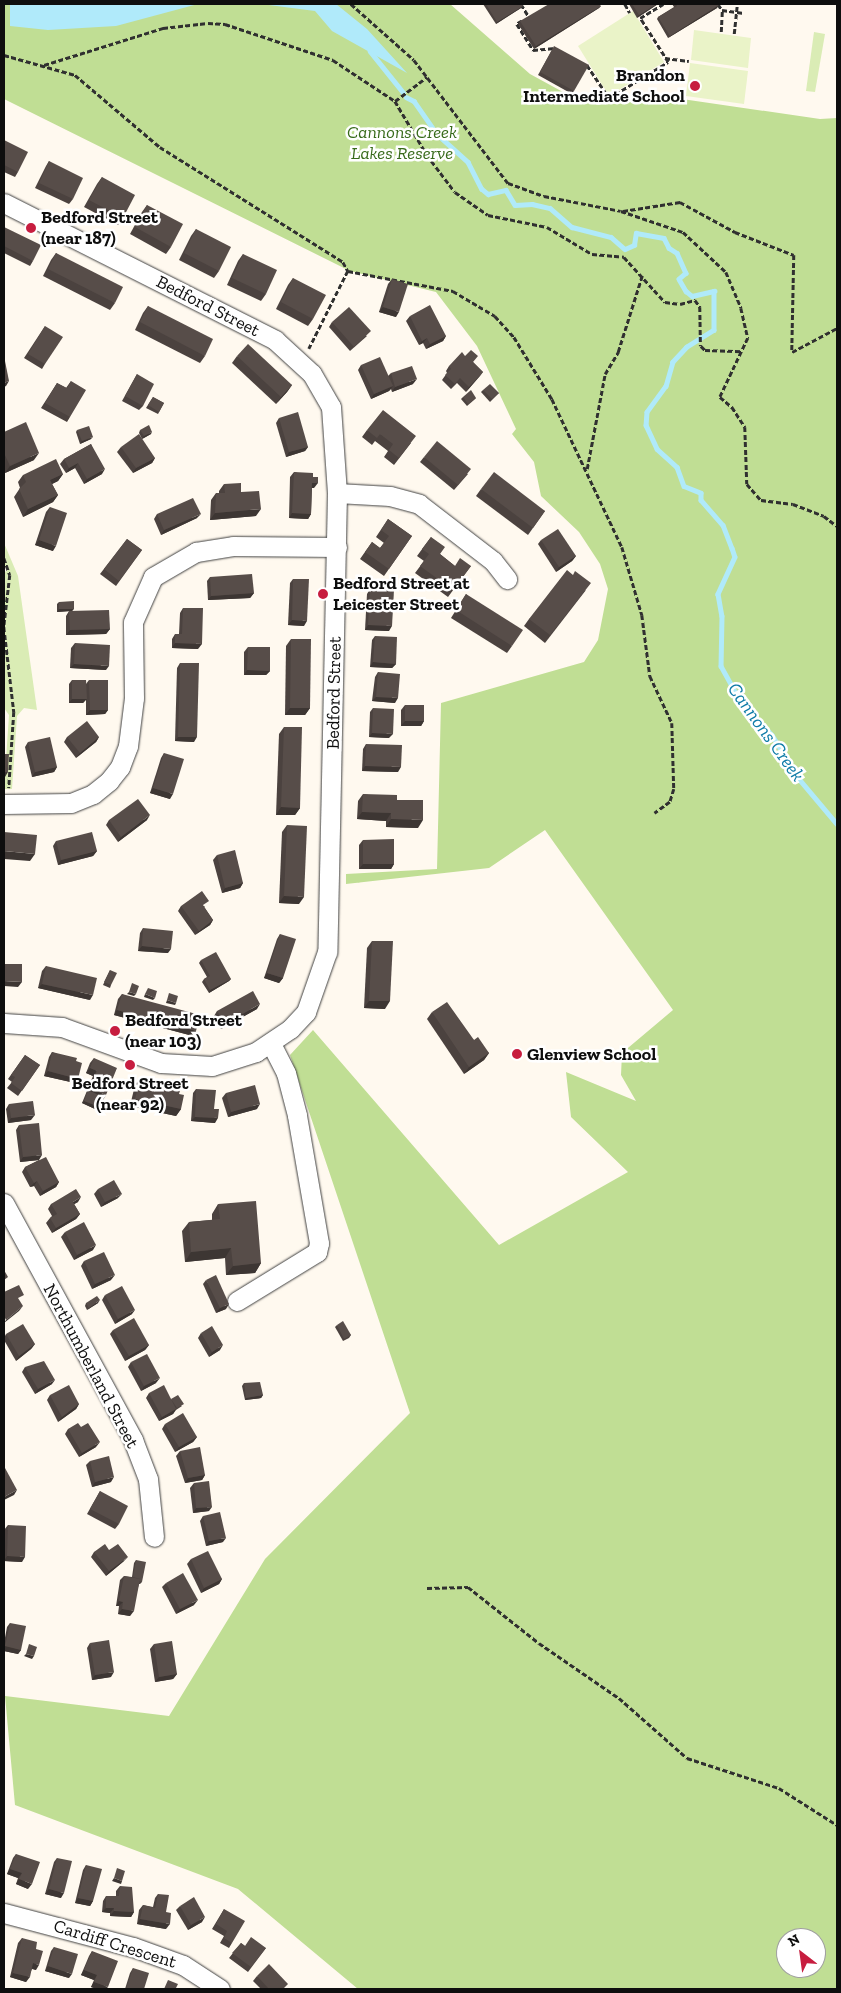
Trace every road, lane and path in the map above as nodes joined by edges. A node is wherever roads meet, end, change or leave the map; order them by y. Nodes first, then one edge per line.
1 (350, 4) edge
2 (522, 4) edge
3 (625, 4) edge
4 (663, 4) edge
5 (718, 4) edge
6 (737, 4) edge
7 (722, 10) junction
8 (536, 12) edge
9 (736, 12) junction
10 (630, 13) dead end
11 (744, 13) dead end
12 (530, 17) junction
13 (721, 32) dead end
14 (734, 34) dead end
15 (563, 52) edge
16 (4, 55) edge
17 (665, 58) junction
18 (580, 61) edge
19 (689, 61) dead end
20 (44, 66) junction
21 (427, 77) junction
22 (396, 101) junction
23 (4, 203) edge
24 (621, 211) junction
25 (348, 271) junction
26 (642, 276) junction
27 (837, 328) edge
28 (742, 351) junction
29 (301, 364) junction
30 (586, 470) junction
31 (337, 493) junction
32 (837, 526) edge
33 (337, 547) junction
34 (4, 558) edge
35 (507, 579) dead end
36 (6, 804) edge
37 (655, 813) dead end
38 (4, 1023) edge
39 (271, 1043) junction
40 (4, 1203) edge
41 (237, 1302) dead end
42 (154, 1537) dead end
43 (427, 1588) dead end
44 (837, 1825) edge
45 (4, 1913) edge
46 (220, 1989) edge

1 - 21 path
2 - 12 path
3 - 10 path
4 - 17 path
5 - 7 path
6 - 9 path
7 - 9 path
7 - 13 path
8 - 12 path
9 - 11 path
9 - 14 path
12 - 15 path
16 - 20 path
17 - 18 path
17 - 19 path
20 - 22 path
20 - 25 path
21 - 22 path
21 - 24 path
22 - 26 path
23 - 29 street, Bedford Street
24 - 27 path
24 - 28 path
25 - 29 path
25 - 30 path
26 - 28 path
26 - 30 path
28 - 32 path
29 - 31 street, Bedford Street
30 - 37 path
31 - 33 street, Bedford Street
31 - 35 street
33 - 36 street
33 - 39 street, Bedford Street
34 - 36 path
38 - 39 street, Bedford Street
39 - 41 street
40 - 42 street, Northumberland Street
43 - 44 path
45 - 46 street, Cardiff Crescent

